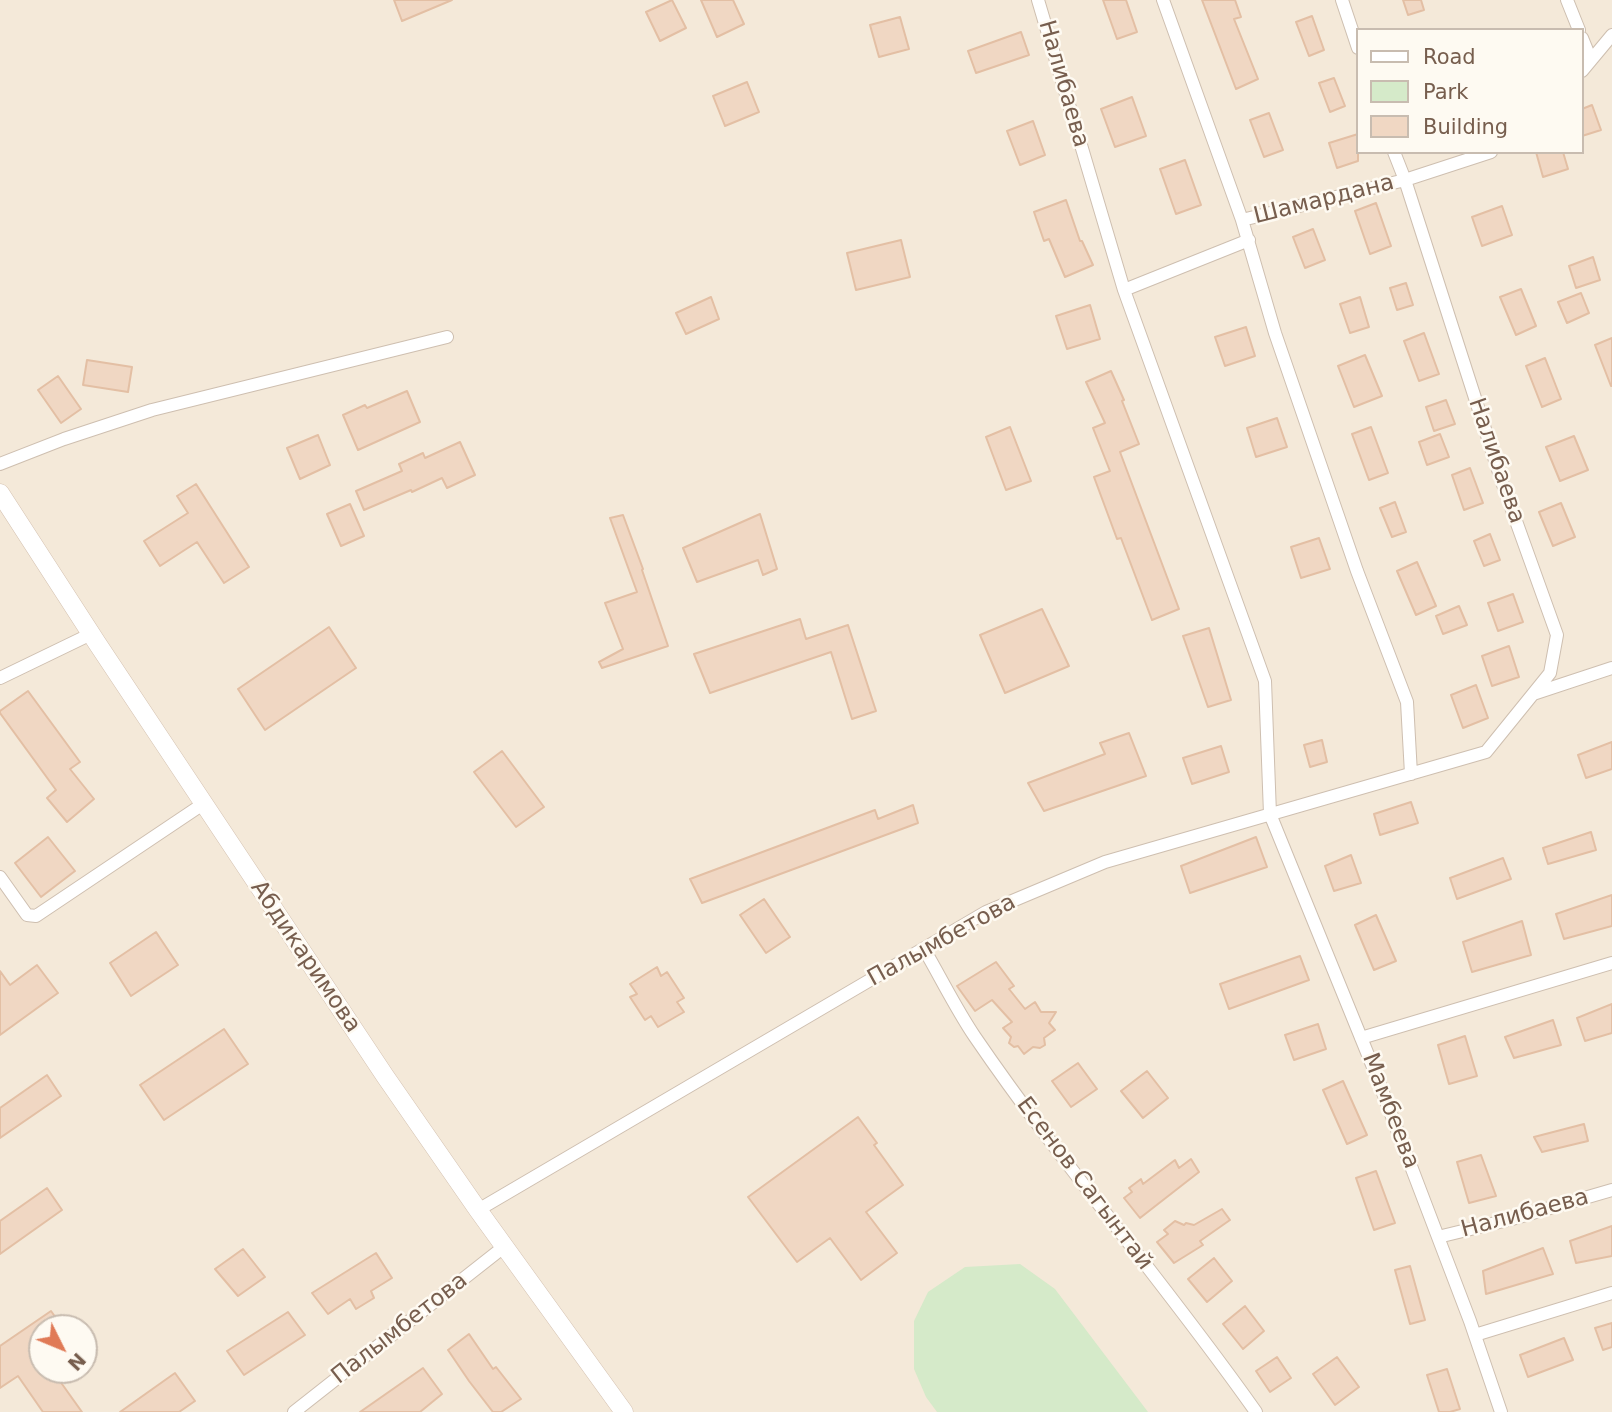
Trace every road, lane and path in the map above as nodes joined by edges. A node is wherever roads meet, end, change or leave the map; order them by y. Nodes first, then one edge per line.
1 (1038, 0) edge
2 (1163, 0) edge
3 (1342, 0) edge
4 (1567, 0) edge
5 (1578, 28) edge
6 (1612, 35) edge
7 (1356, 42) edge
8 (1584, 43) edge
9 (1591, 60) junction
10 (1584, 69) edge
11 (1395, 154) edge
12 (1485, 154) edge
13 (1405, 180) junction
14 (1242, 220) junction
15 (1249, 240) junction
16 (1124, 290) junction
17 (447, 337) dead end
18 (0, 464) edge
19 (0, 493) edge
20 (91, 634) junction
21 (1612, 668) edge
22 (0, 678) edge
23 (1532, 694) junction
24 (1486, 752) joint
25 (1411, 774) junction
26 (203, 804) junction
27 (1270, 814) junction
28 (0, 877) edge
29 (924, 949) junction
30 (1612, 963) edge
31 (1362, 1038) junction
32 (1612, 1189) edge
33 (478, 1210) junction
34 (1438, 1237) junction
35 (505, 1247) junction
36 (1612, 1293) edge
37 (1475, 1335) junction
38 (294, 1412) edge
39 (624, 1412) edge
40 (1256, 1412) edge
41 (1501, 1412) edge

1 - 16 street, Налибаева
2 - 14 street
3 - 7 street
4 - 5 street
6 - 9 street
8 - 9 street
9 - 10 street
11 - 13 street, Налибаева
12 - 13 street, Шамардана
13 - 14 street, Шамардана
13 - 23 street, Налибаева
14 - 15 street
15 - 16 street
15 - 25 street
16 - 27 street, Налибаева
17 - 18 street
19 - 20 main road, Абдикаримова
20 - 22 street
20 - 26 main road, Абдикаримова
21 - 23 street
23 - 24 street, Налибаева
24 - 25 street, Палымбетова
25 - 27 street, Палымбетова
26 - 28 street
26 - 33 main road, Абдикаримова
27 - 29 street, Палымбетова
27 - 31 street, Мамбеева
29 - 33 street, Палымбетова
29 - 40 street, Есенов Сагынтай
30 - 31 street
31 - 34 street, Мамбеева
32 - 34 street, Налибаева
33 - 35 main road, Абдикаримова
34 - 37 street, Мамбеева
35 - 38 street, Палымбетова
35 - 39 main road, Абдикаримова
36 - 37 street
37 - 41 street, Мамбеева

